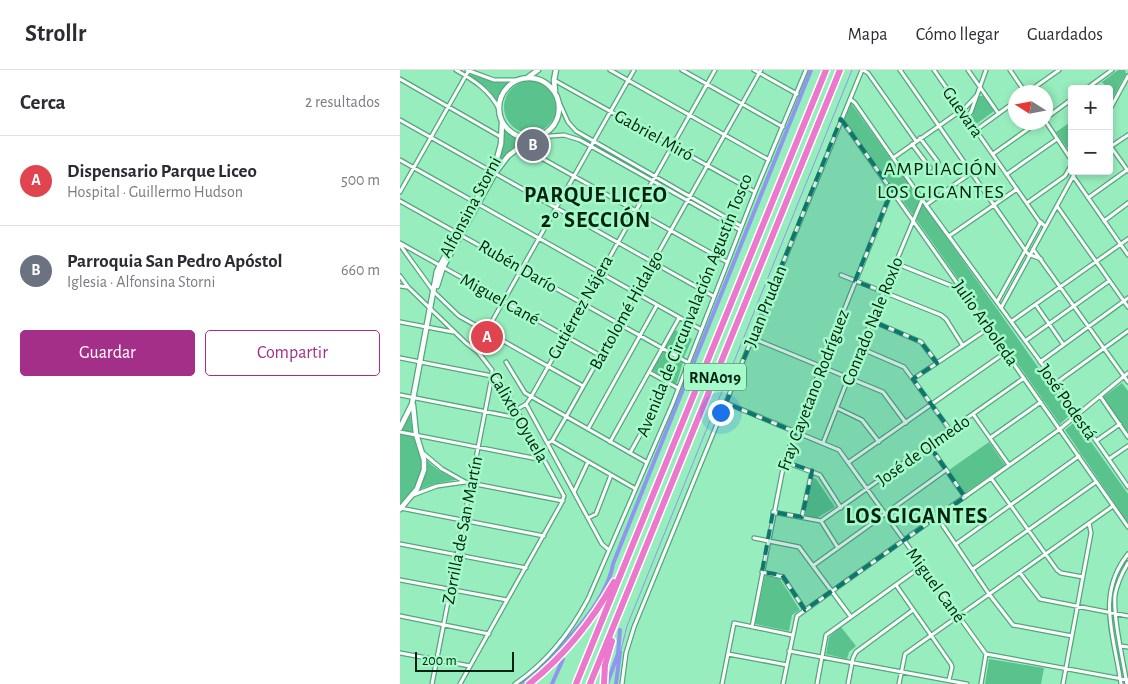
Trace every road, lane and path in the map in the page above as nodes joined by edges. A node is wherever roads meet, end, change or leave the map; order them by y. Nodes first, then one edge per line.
1 (456, 70) edge
2 (468, 70) edge
3 (538, 70) edge
4 (556, 70) edge
5 (610, 70) edge
6 (634, 70) edge
7 (682, 70) edge
8 (715, 70) edge
9 (754, 70) edge
10 (806, 70) edge
11 (826, 70) edge
12 (840, 70) edge
13 (862, 70) edge
14 (900, 70) edge
15 (934, 70) edge
16 (968, 70) edge
17 (986, 70) edge
18 (1010, 70) edge
19 (1048, 70) edge
20 (1059, 70) edge
21 (1112, 70) edge
22 (760, 72) edge
23 (466, 76) junction
24 (1051, 76) junction
25 (1128, 76) edge
26 (400, 78) edge
27 (526, 78) junction
28 (519, 80) junction
29 (554, 80) junction
30 (629, 81) junction
31 (707, 84) junction
32 (1022, 85) edge
33 (1038, 85) edge
34 (1091, 85) edge
35 (980, 86) junction
36 (555, 92) junction
37 (797, 94) junction
38 (976, 95) junction
39 (850, 99) junction
40 (559, 102) junction
41 (1068, 102) edge
42 (742, 104) junction
43 (1113, 104) edge
44 (449, 106) junction
45 (1008, 106) edge
46 (499, 109) junction
47 (962, 110) junction
48 (611, 111) junction
49 (998, 113) junction
50 (1053, 113) edge
51 (690, 115) junction
52 (967, 117) junction
53 (400, 120) edge
54 (841, 120) junction
55 (502, 122) junction
56 (938, 126) junction
57 (783, 127) junction
58 (976, 130) junction
59 (1026, 130) edge
60 (1051, 130) edge
61 (725, 135) junction
62 (1128, 135) edge
63 (502, 137) junction
64 (538, 137) junction
65 (432, 138) junction
66 (920, 138) junction
67 (531, 139) junction
68 (1057, 139) junction
69 (916, 141) junction
70 (594, 142) junction
71 (912, 144) junction
72 (1113, 145) edge
73 (520, 146) junction
74 (591, 146) junction
75 (672, 146) junction
76 (1113, 151) edge
77 (992, 154) junction
78 (1068, 156) edge
79 (893, 158) junction
80 (400, 160) edge
81 (769, 160) junction
82 (938, 162) dead end
83 (708, 166) junction
84 (414, 168) junction
85 (930, 168) dead end
86 (1128, 170) edge
87 (1068, 171) edge
88 (494, 172) junction
89 (1007, 174) junction
90 (968, 175) dead end
91 (1073, 176) joint
92 (574, 177) junction
93 (653, 178) junction
94 (1017, 189) junction
95 (892, 190) junction
96 (400, 192) edge
97 (754, 192) junction
98 (1088, 198) junction
99 (689, 199) junction
100 (922, 200) junction
101 (400, 201) edge
102 (476, 203) junction
103 (1027, 203) junction
104 (1128, 204) edge
105 (926, 205) junction
106 (994, 206) junction
107 (1057, 206) junction
108 (556, 207) junction
109 (635, 210) junction
110 (913, 220) junction
111 (1104, 220) junction
112 (1041, 222) junction
113 (1045, 226) junction
114 (741, 228) junction
115 (671, 231) junction
116 (460, 233) junction
117 (949, 236) junction
118 (1128, 238) edge
119 (539, 239) junction
120 (617, 242) junction
121 (400, 244) edge
122 (1120, 244) junction
123 (1033, 249) junction
124 (1026, 250) junction
125 (1128, 255) edge
126 (1030, 256) junction
127 (1041, 259) junction
128 (653, 262) junction
129 (727, 262) junction
130 (1096, 262) junction
131 (895, 263) junction
132 (441, 266) junction
133 (522, 269) junction
134 (600, 273) junction
135 (842, 275) dead end
136 (400, 276) edge
137 (855, 281) junction
138 (1109, 281) junction
139 (400, 286) edge
140 (408, 287) junction
141 (1061, 287) junction
142 (962, 290) junction
143 (434, 292) junction
144 (884, 292) junction
145 (636, 293) junction
146 (713, 296) junction
147 (1128, 298) edge
148 (504, 300) junction
149 (1124, 301) junction
150 (997, 302) junction
151 (583, 303) junction
152 (1036, 305) junction
153 (657, 306) junction
154 (1074, 306) junction
155 (1128, 307) edge
156 (1001, 308) junction
157 (431, 309) junction
158 (679, 318) junction
159 (872, 321) junction
160 (1012, 321) junction
161 (400, 322) edge
162 (618, 323) junction
163 (1049, 324) junction
164 (1088, 326) junction
165 (428, 327) junction
166 (989, 328) junction
167 (700, 329) junction
168 (1128, 331) edge
169 (455, 332) junction
170 (486, 332) junction
171 (565, 335) junction
172 (640, 336) junction
173 (752, 338) junction
174 (1025, 341) junction
175 (1063, 344) junction
176 (963, 346) junction
177 (662, 348) junction
178 (860, 348) junction
179 (1104, 348) junction
180 (1006, 352) junction
181 (601, 356) junction
182 (400, 358) edge
183 (421, 362) junction
184 (506, 362) dead end
185 (687, 362) junction
186 (1040, 362) junction
187 (937, 363) junction
188 (548, 366) junction
189 (820, 367) junction
190 (649, 372) junction
191 (1128, 373) edge
192 (492, 376) junction
193 (1124, 376) junction
194 (848, 378) junction
195 (1024, 378) junction
196 (914, 379) junction
197 (1128, 382) edge
198 (669, 383) junction
199 (1056, 383) junction
200 (583, 386) junction
201 (678, 388) junction
202 (400, 395) edge
203 (1100, 396) junction
204 (414, 397) junction
205 (531, 397) junction
206 (1041, 402) junction
207 (726, 403) junction
208 (412, 404) junction
209 (526, 404) junction
210 (931, 405) junction
211 (837, 408) junction
212 (516, 410) junction
213 (485, 412) junction
214 (973, 414) junction
215 (1078, 415) junction
216 (519, 416) junction
217 (566, 417) junction
218 (906, 423) junction
219 (1120, 424) junction
220 (588, 429) junction
221 (1060, 429) junction
222 (400, 430) edge
223 (950, 430) junction
224 (795, 432) junction
225 (416, 434) junction
226 (1128, 436) edge
227 (990, 438) junction
228 (1096, 441) junction
229 (550, 442) junction
230 (610, 442) junction
231 (879, 442) junction
232 (823, 443) junction
233 (930, 445) junction
234 (1128, 446) edge
235 (479, 447) junction
236 (422, 453) junction
237 (630, 453) junction
238 (1079, 456) junction
239 (544, 460) junction
240 (1109, 460) junction
241 (784, 461) junction
242 (588, 462) junction
243 (646, 462) junction
244 (849, 462) junction
245 (1009, 465) junction
246 (946, 470) junction
247 (812, 471) junction
248 (611, 475) junction
249 (991, 478) junction
250 (465, 482) junction
251 (1096, 482) junction
252 (471, 483) junction
253 (1127, 483) edge
254 (634, 488) junction
255 (868, 489) junction
256 (574, 492) junction
257 (414, 495) junction
258 (965, 497) junction
259 (563, 501) junction
260 (1010, 505) junction
261 (1113, 506) junction
262 (400, 508) edge
263 (841, 508) junction
264 (773, 512) junction
265 (885, 513) junction
266 (802, 517) junction
267 (937, 517) junction
268 (588, 518) junction
269 (464, 520) junction
270 (821, 522) junction
271 (1090, 523) junction
272 (1128, 527) edge
273 (1028, 530) junction
274 (544, 536) junction
275 (754, 538) dead end
276 (904, 540) junction
277 (768, 541) junction
278 (400, 544) edge
279 (956, 544) junction
280 (838, 548) junction
281 (610, 550) junction
282 (1128, 554) edge
283 (457, 555) junction
284 (1046, 555) junction
285 (626, 562) junction
286 (1128, 563) edge
287 (814, 565) junction
288 (922, 566) junction
289 (526, 568) junction
290 (973, 569) junction
291 (762, 572) junction
292 (1020, 573) junction
293 (1083, 577) junction
294 (400, 580) edge
295 (631, 586) junction
296 (896, 586) junction
297 (451, 590) junction
298 (832, 591) junction
299 (989, 594) junction
300 (508, 600) junction
301 (1078, 606) junction
302 (805, 610) junction
303 (913, 610) junction
304 (1109, 612) junction
305 (1116, 613) junction
306 (400, 616) edge
307 (958, 616) junction
308 (1128, 616) edge
309 (851, 617) junction
310 (444, 625) junction
311 (752, 627) junction
312 (489, 634) junction
313 (792, 635) junction
314 (931, 635) junction
315 (1072, 636) junction
316 (1121, 646) junction
317 (1128, 648) edge
318 (790, 651) junction
319 (400, 653) edge
320 (728, 654) junction
321 (986, 654) junction
322 (822, 656) junction
323 (436, 660) junction
324 (852, 662) junction
325 (787, 665) junction
326 (470, 666) junction
327 (1066, 668) junction
328 (901, 672) junction
329 (1120, 679) junction
330 (949, 680) junction
331 (1127, 681) edge
332 (432, 684) edge
333 (460, 684) edge
334 (514, 684) edge
335 (528, 684) edge
336 (576, 684) edge
337 (590, 684) edge
338 (604, 684) edge
339 (622, 684) edge
340 (723, 684) edge
341 (783, 684) edge
342 (817, 684) edge
343 (848, 684) edge
344 (899, 684) edge
345 (968, 684) edge
346 (981, 684) edge
347 (1063, 684) edge
348 (1121, 684) edge

1 - 23 street
2 - 23 street
2 - 28 street
3 - 27 street
4 - 29 street
5 - 30 street
6 - 30 street
7 - 31 street
8 - 31 street, Gutiérrez Nájera
9 - 22 street
10 - 37 street, Avenida de Circunvalación Agustín Tosco
11 - 285 highway, Avenida de Circunvalación Agustín Tosco / RNA019
12 - 295 highway, RNA019
13 - 39 street, Juan Prudan
13 - 69 street
14 - 56 street
15 - 47 street, Guevara
16 - 35 street
17 - 35 street
18 - 32 street
19 - 24 street
20 - 24 street
21 - 34 street
22 - 37 street
22 - 42 street, Bartolomé Hidalgo
23 - 44 street
23 - 46 street
24 - 33 street
25 - 43 street
26 - 44 street
27 - 28 street
27 - 36 street
28 - 46 street
29 - 36 street
29 - 48 street, Gabriel Miró
30 - 48 street
30 - 51 street
31 - 42 street
31 - 51 street, Gutiérrez Nájera
35 - 38 street
35 - 49 street
36 - 40 street
37 - 57 street, Avenida de Circunvalación Agustín Tosco
38 - 47 street
38 - 52 street
39 - 54 street, Juan Prudan
39 - 79 street, José Podestá
40 - 64 street
40 - 70 street
41 - 50 street
42 - 57 street
42 - 61 street, Bartolomé Hidalgo
44 - 63 street
44 - 65 street
45 - 49 street
46 - 55 street
47 - 52 street, Guevara
47 - 56 street
48 - 70 street
48 - 75 street, Gabriel Miró
49 - 58 street
51 - 61 street
51 - 75 street, Gutiérrez Nájera
52 - 58 street, Guevara
53 - 65 street
54 - 95 street, Julio Arboleda
54 - 173 street, Juan Prudan
55 - 63 street, Alfonsina Storni
55 - 67 street
56 - 66 street
56 - 106 street
57 - 81 street, Avenida de Circunvalación Agustín Tosco
58 - 77 street, Guevara
59 - 77 street
60 - 68 street
61 - 81 street
61 - 83 street, Bartolomé Hidalgo
62 - 72 street
63 - 88 street, Alfonsina Storni
64 - 67 street
64 - 74 street
65 - 84 street
65 - 88 street
66 - 69 street
66 - 82 street
67 - 73 street, Alfonsina Storni
68 - 78 street
68 - 89 street
69 - 71 street
70 - 74 street
70 - 93 street
71 - 79 street
71 - 85 street
73 - 88 street, Alfonsina Storni
73 - 92 street
74 - 92 street
74 - 93 street
75 - 83 street, Gabriel Miró
75 - 93 street, Gutiérrez Nájera
76 - 86 street
77 - 89 street, Guevara
79 - 100 street, José Podestá
80 - 84 street
81 - 97 street, Avenida de Circunvalación Agustín Tosco
83 - 97 street, Gabriel Miró
83 - 99 street, Bartolomé Hidalgo
84 - 96 street
84 - 102 street
86 - 98 street
87 - 103 street
88 - 102 street, Alfonsina Storni
88 - 108 street
89 - 94 street, Guevara
90 - 105 street
91 - 98 street
91 - 107 street
92 - 108 street
92 - 109 street
93 - 99 street
93 - 109 street, Gutiérrez Nájera
94 - 103 street, Guevara
94 - 106 street
95 - 110 street, Julio Arboleda
95 - 137 street, Fray Cayetano Rodríguez
97 - 114 street, Avenida de Circunvalación Agustín Tosco
98 - 111 street
99 - 114 street
99 - 115 street, Bartolomé Hidalgo
100 - 105 street, José Podestá
100 - 110 street, Conrado Nale Roxlo
101 - 116 street, Rubén Darío
102 - 116 street, Alfonsina Storni
102 - 119 street
103 - 112 street, Guevara
104 - 111 street
105 - 117 street, José Podestá
106 - 117 street
106 - 124 street
107 - 113 street
107 - 130 street
108 - 119 street
108 - 120 street
109 - 115 street
109 - 120 street, Gutiérrez Nájera
110 - 131 street, Conrado Nale Roxlo
110 - 142 street, Julio Arboleda
111 - 122 street
112 - 113 street, Guevara
112 - 124 street
113 - 123 street
114 - 129 street, Avenida de Circunvalación Agustín Tosco
115 - 128 street, Bartolomé Hidalgo
115 - 129 street
116 - 132 street, Alfonsina Storni
116 - 133 street, Rubén Darío
117 - 150 street, José Podestá
118 - 122 street
119 - 133 street
119 - 134 street
120 - 128 street
120 - 134 street, Gutiérrez Nájera
121 - 132 street, Miguel Cané
121 - 143 street
122 - 125 street
122 - 130 street
123 - 126 street
123 - 127 street
124 - 126 street
124 - 150 street
126 - 127 street
126 - 156 street
127 - 141 street
128 - 145 street, Bartolomé Hidalgo
128 - 146 street
129 - 146 street, Avenida de Circunvalación Agustín Tosco
130 - 138 street
130 - 141 street
131 - 142 street
131 - 144 street, Conrado Nale Roxlo
132 - 143 street, Alfonsina Storni
132 - 148 street, Miguel Cané
133 - 148 street
133 - 151 street, Rubén Darío
134 - 145 street
134 - 151 street, Gutiérrez Nájera
135 - 137 street
136 - 140 street, Calixto Oyuela
137 - 144 street
137 - 189 street, Fray Cayetano Rodríguez
138 - 149 street
138 - 154 street
139 - 140 street
140 - 157 street, Calixto Oyuela
141 - 152 street
141 - 154 street
142 - 166 street, Julio Arboleda
143 - 157 street, Alfonsina Storni
143 - 170 street
144 - 159 street, Conrado Nale Roxlo
144 - 176 street
145 - 153 street
145 - 162 street, Bartolomé Hidalgo
146 - 167 street, Avenida de Circunvalación Agustín Tosco
147 - 149 street
148 - 170 street
148 - 171 street, Miguel Cané
149 - 155 street
149 - 164 street
150 - 156 street, José Podestá
151 - 162 street, Rubén Darío
151 - 171 street, Gutiérrez Nájera
152 - 160 street
152 - 163 street
153 - 158 street
153 - 172 street
154 - 163 street
154 - 164 street
156 - 160 street, José Podestá
157 - 165 street, Alfonsina Storni
157 - 169 street, Calixto Oyuela
158 - 167 street
158 - 177 street
159 - 178 street, Conrado Nale Roxlo
159 - 187 street
160 - 174 street, José Podestá
161 - 165 street
162 - 172 street, Rubén Darío
162 - 181 street, Bartolomé Hidalgo
163 - 174 street
163 - 175 street
164 - 175 street
164 - 179 street
165 - 169 street
165 - 183 street, Alfonsina Storni
166 - 176 street
166 - 180 street, Julio Arboleda
167 - 185 street, Avenida de Circunvalación Agustín Tosco
168 - 179 street
169 - 192 street, Calixto Oyuela
170 - 188 street
171 - 181 street, Miguel Cané
171 - 188 street, Gutiérrez Nájera
172 - 177 street, Rubén Darío
172 - 220 street
173 - 189 street
173 - 207 street, Juan Prudan
174 - 186 street, José Podestá
175 - 186 street
176 - 187 street
177 - 185 street, Rubén Darío
177 - 190 street
178 - 194 street, Conrado Nale Roxlo
178 - 196 street
179 - 193 street
179 - 199 street
180 - 195 street, Julio Arboleda
180 - 210 street
181 - 200 street, Bartolomé Hidalgo
182 - 183 street
183 - 192 street
183 - 204 street, Alfonsina Storni
184 - 205 street
185 - 201 street, Avenida de Circunvalación Agustín Tosco
186 - 199 street, José Podestá
187 - 196 street
188 - 200 street
188 - 205 street, Gutiérrez Nájera
189 - 194 street
189 - 224 street, Fray Cayetano Rodríguez
190 - 198 street
190 - 230 street
191 - 193 street
192 - 212 street, Calixto Oyuela
192 - 213 street, Zorrilla de San Martín
193 - 197 street
193 - 203 street
194 - 211 street, Conrado Nale Roxlo
194 - 218 street
195 - 206 street, Julio Arboleda
195 - 214 street, José de Olmedo
196 - 210 street
198 - 201 street
198 - 237 street
199 - 215 street, José Podestá
200 - 217 street, Bartolomé Hidalgo
201 - 243 street, Avenida de Circunvalación Agustín Tosco
202 - 204 street
203 - 215 street
203 - 219 street
204 - 208 street, Alfonsina Storni
204 - 213 street
205 - 209 street, Gutiérrez Nájera
205 - 217 street
206 - 221 street, Julio Arboleda
206 - 227 street
207 - 224 street, Miguel Cané
207 - 339 street, Juan Prudan
208 - 222 street, Alfonsina Storni
208 - 225 street, Alfonsina Storni
209 - 212 street, Gutiérrez Nájera
209 - 229 street, Calixto Oyuela
210 - 218 street
210 - 223 street
211 - 231 street
211 - 232 street, Conrado Nale Roxlo
212 - 216 street, Calixto Oyuela
213 - 216 street
213 - 235 street, Zorrilla de San Martín
214 - 223 street, José de Olmedo
214 - 227 street
215 - 221 street
215 - 228 street, José Podestá
216 - 239 street, Calixto Oyuela
217 - 220 street
217 - 229 street, Bartolomé Hidalgo
218 - 231 street
219 - 226 street
219 - 228 street
220 - 230 street
221 - 238 street, Julio Arboleda
221 - 245 street
222 - 225 street
223 - 233 street, José de Olmedo
224 - 232 street, Miguel Cané
224 - 241 street, Fray Cayetano Rodríguez
225 - 235 street
225 - 236 street, Alfonsina Storni
227 - 245 street
228 - 240 street, José Podestá
229 - 242 street, Calixto Oyuela
229 - 256 street, Calixto Oyuela
230 - 237 street
231 - 244 street
232 - 244 street, Miguel Cané
233 - 246 street
233 - 255 street, José de Olmedo
234 - 240 street
235 - 239 street
235 - 252 street, Zorrilla de San Martín
236 - 250 street
236 - 257 street, Alfonsina Storni
237 - 243 street
238 - 251 street, Julio Arboleda
238 - 260 street
239 - 259 street, Calixto Oyuela
240 - 253 street, José Podestá
241 - 247 street
241 - 264 street, Fray Cayetano Rodríguez
242 - 248 street, Calixto Oyuela
242 - 256 street
243 - 254 street, Avenida de Circunvalación Agustín Tosco
244 - 255 street, Miguel Cané
245 - 249 street
246 - 258 street
246 - 265 street
247 - 263 street
247 - 266 street
248 - 254 street, Calixto Oyuela
248 - 268 street
249 - 258 street
249 - 260 street
250 - 252 street
250 - 257 street
251 - 261 street, Julio Arboleda
251 - 273 street
252 - 259 street
252 - 269 street, Zorrilla de San Martín
254 - 281 street, Avenida de Circunvalación Agustín Tosco
255 - 263 street, José de Olmedo
255 - 265 street, Miguel Cané
256 - 268 street, Calixto Oyuela
257 - 262 street, Alfonsina Storni
258 - 267 street
259 - 274 street
260 - 273 street
260 - 279 street
261 - 271 street
261 - 272 street, Julio Arboleda
262 - 269 street
263 - 270 street, José de Olmedo
264 - 266 street
264 - 277 street, Fray Cayetano Rodríguez
265 - 276 street, Miguel Cané
265 - 280 street
266 - 270 street
267 - 276 street
267 - 279 street
268 - 281 street, Calixto Oyuela
269 - 274 street
269 - 283 street, Zorrilla de San Martín
270 - 280 street
271 - 284 street
271 - 293 street
273 - 284 street
273 - 290 street
274 - 289 street
275 - 277 street
276 - 288 street, Miguel Cané
276 - 298 street
277 - 287 street
277 - 291 street, Fray Cayetano Rodríguez
278 - 283 street
279 - 290 street
280 - 287 street
281 - 334 street, Avenida de Circunvalación Agustín Tosco
282 - 304 street
283 - 289 street
283 - 297 street, Zorrilla de San Martín
284 - 292 street
284 - 293 street
285 - 335 highway
285 - 336 highway, Avenida de Circunvalación Agustín Tosco / RNA019
286 - 305 street
287 - 298 street
288 - 296 street
288 - 307 street, Miguel Cané
289 - 300 street
290 - 299 street
291 - 302 street
291 - 311 street, Fray Cayetano Rodríguez
292 - 299 street
292 - 301 street
293 - 301 street
294 - 297 street
295 - 337 highway, RNA019
295 - 338 highway
296 - 303 street
296 - 309 street
297 - 300 street
297 - 310 street, Zorrilla de San Martín
298 - 302 street
298 - 309 street
299 - 307 street
299 - 315 street
300 - 312 street
301 - 304 street
301 - 315 street
302 - 313 street
303 - 314 street
303 - 324 street
304 - 305 street
304 - 329 street
305 - 308 street
305 - 316 street
306 - 310 street
307 - 314 street
307 - 321 street, Miguel Cané
309 - 322 street
310 - 312 street
310 - 323 street, Zorrilla de San Martín
311 - 313 street
311 - 320 street
312 - 326 street
313 - 318 street
314 - 328 street
314 - 330 street
315 - 327 street
316 - 317 street
316 - 331 street
318 - 322 street
318 - 325 street
319 - 323 street
320 - 325 street
320 - 340 street
321 - 327 street
321 - 346 street
322 - 324 street
322 - 342 street
323 - 326 street
323 - 332 street, Zorrilla de San Martín
324 - 328 street
324 - 343 street
325 - 341 street
326 - 333 street
327 - 329 street
327 - 347 street
328 - 330 street
328 - 344 street
329 - 331 street
329 - 348 street
330 - 345 street

